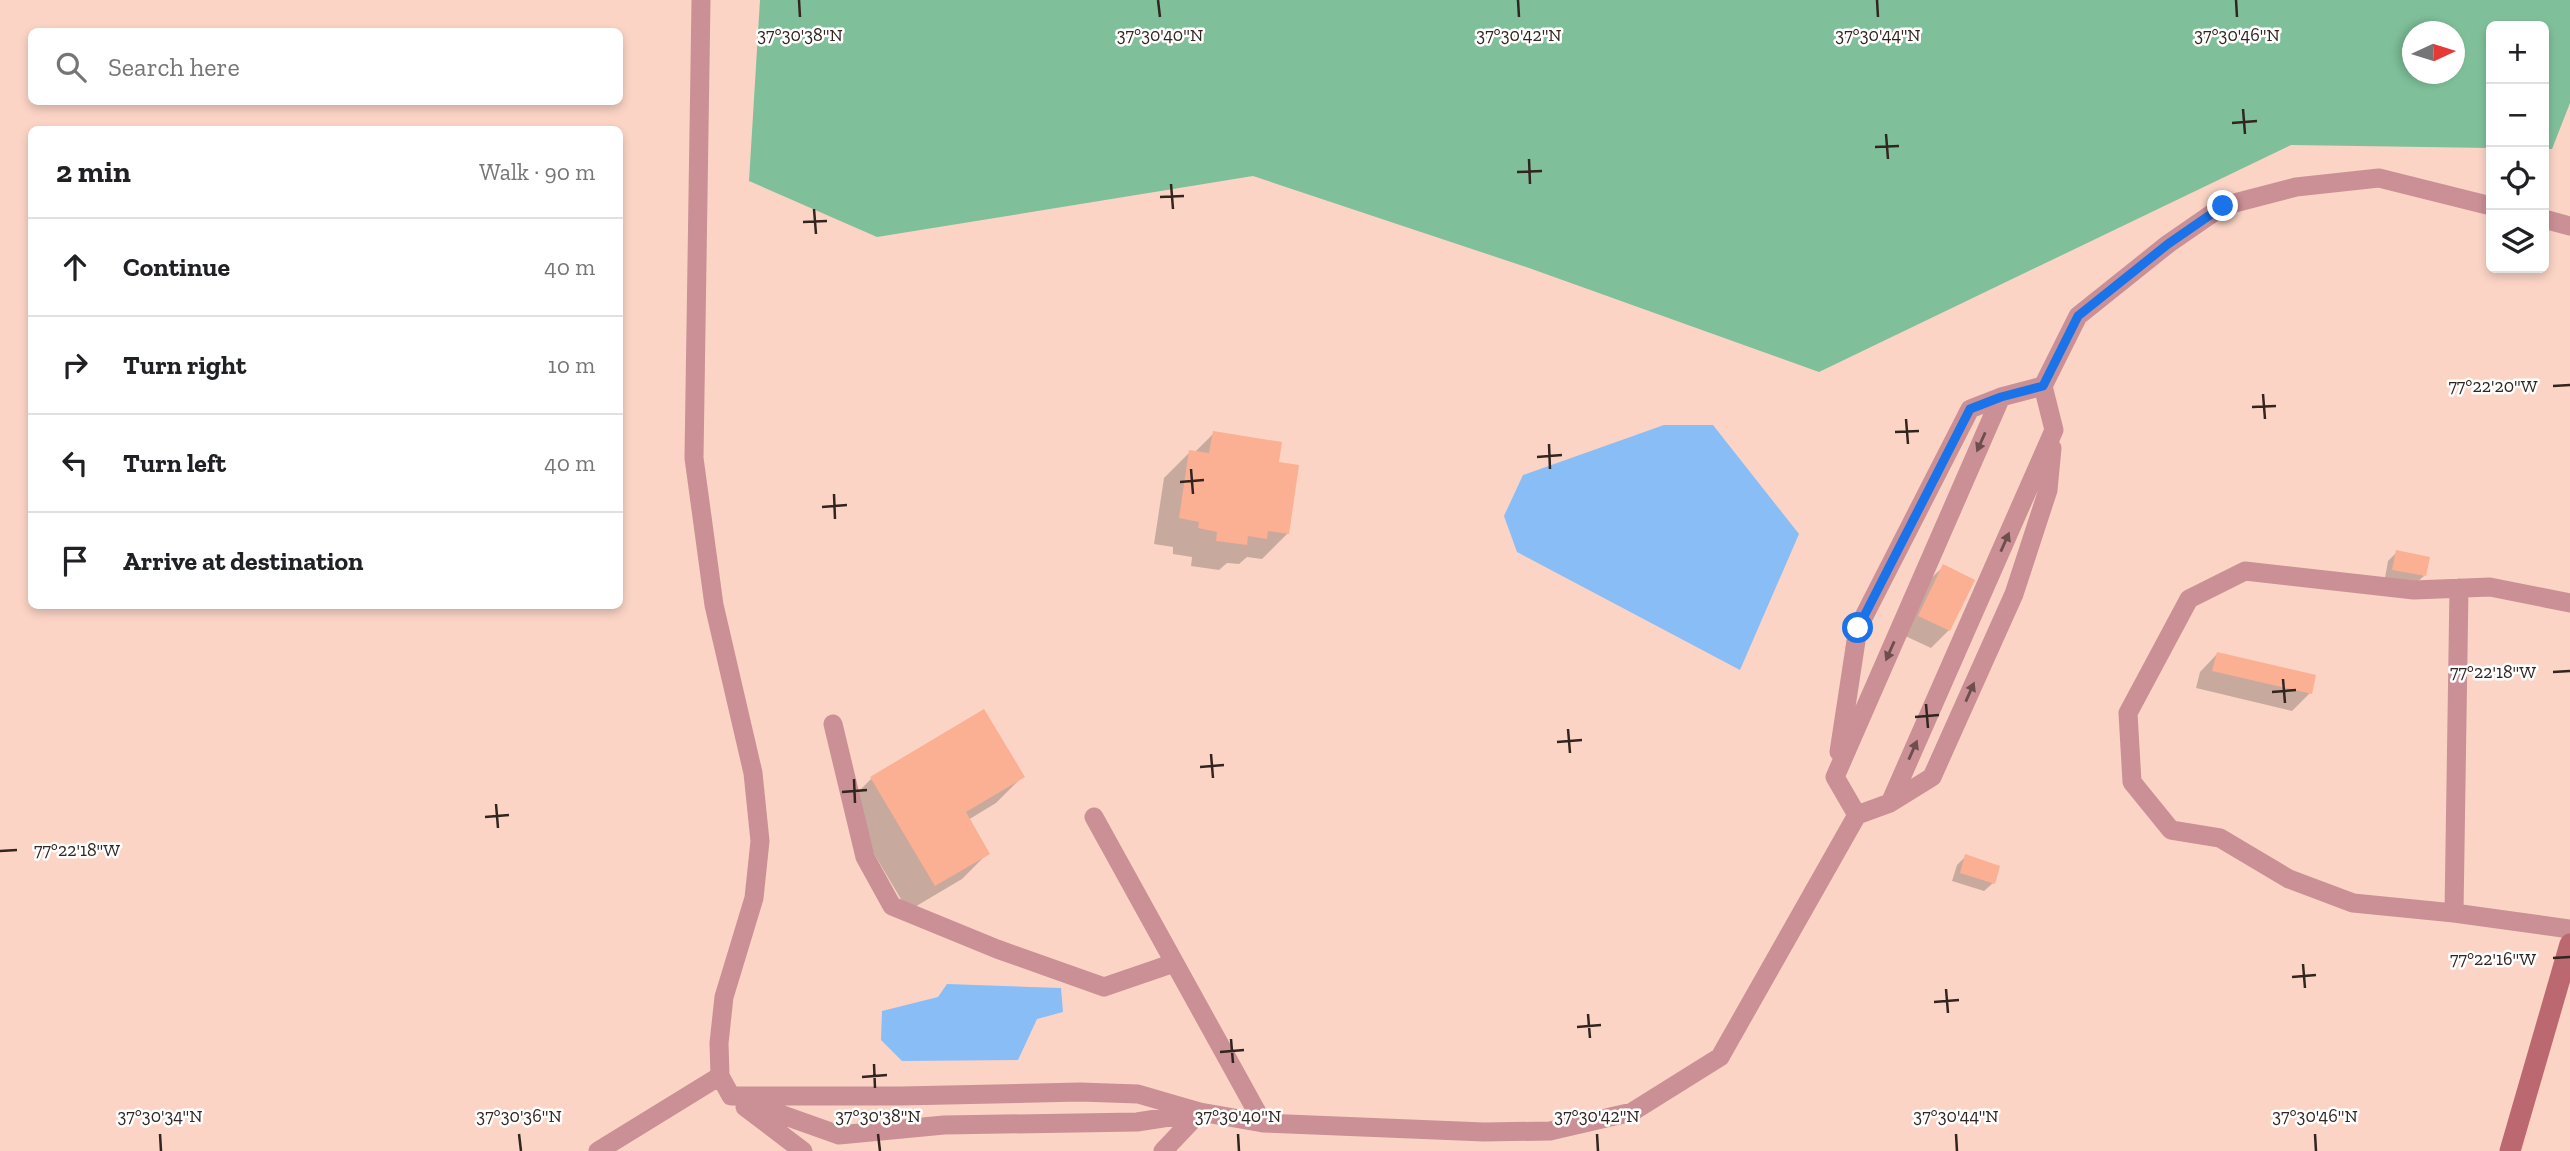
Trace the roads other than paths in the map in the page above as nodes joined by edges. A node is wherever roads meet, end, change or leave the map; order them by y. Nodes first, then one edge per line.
1 (702, 0) edge
2 (2486, 205) edge
3 (2549, 220) edge
4 (2570, 226) edge
5 (2043, 386) junction
6 (2001, 397) junction
7 (2054, 430) junction
8 (2459, 588) junction
9 (2570, 603) edge
10 (833, 724) dead end
11 (1835, 778) junction
12 (1890, 803) junction
13 (1857, 815) junction
14 (1094, 817) dead end
15 (2454, 913) junction
16 (2570, 929) edge
17 (2570, 944) edge
18 (1174, 963) junction
19 (720, 1076) junction
20 (731, 1096) junction
21 (1200, 1112) junction
22 (1263, 1123) junction
23 (598, 1151) edge
24 (803, 1151) edge
25 (1163, 1151) edge
26 (2510, 1151) edge

1 - 19 lane
2 - 5 lane
3 - 4 lane
5 - 6 lane
5 - 7 lane
6 -> 11 lane
6 - 11 lane
12 -> 7 lane
12 -> 7 lane
8 - 9 lane
8 - 15 lane
8 - 15 lane
10 - 18 lane
11 - 13 lane
12 - 13 lane
13 - 22 lane
14 - 18 lane
15 - 16 lane
17 - 26 main road
18 - 22 lane
19 - 20 lane
19 - 23 lane
20 - 21 lane
20 - 21 lane
20 - 24 lane
21 - 22 lane
21 - 25 lane

